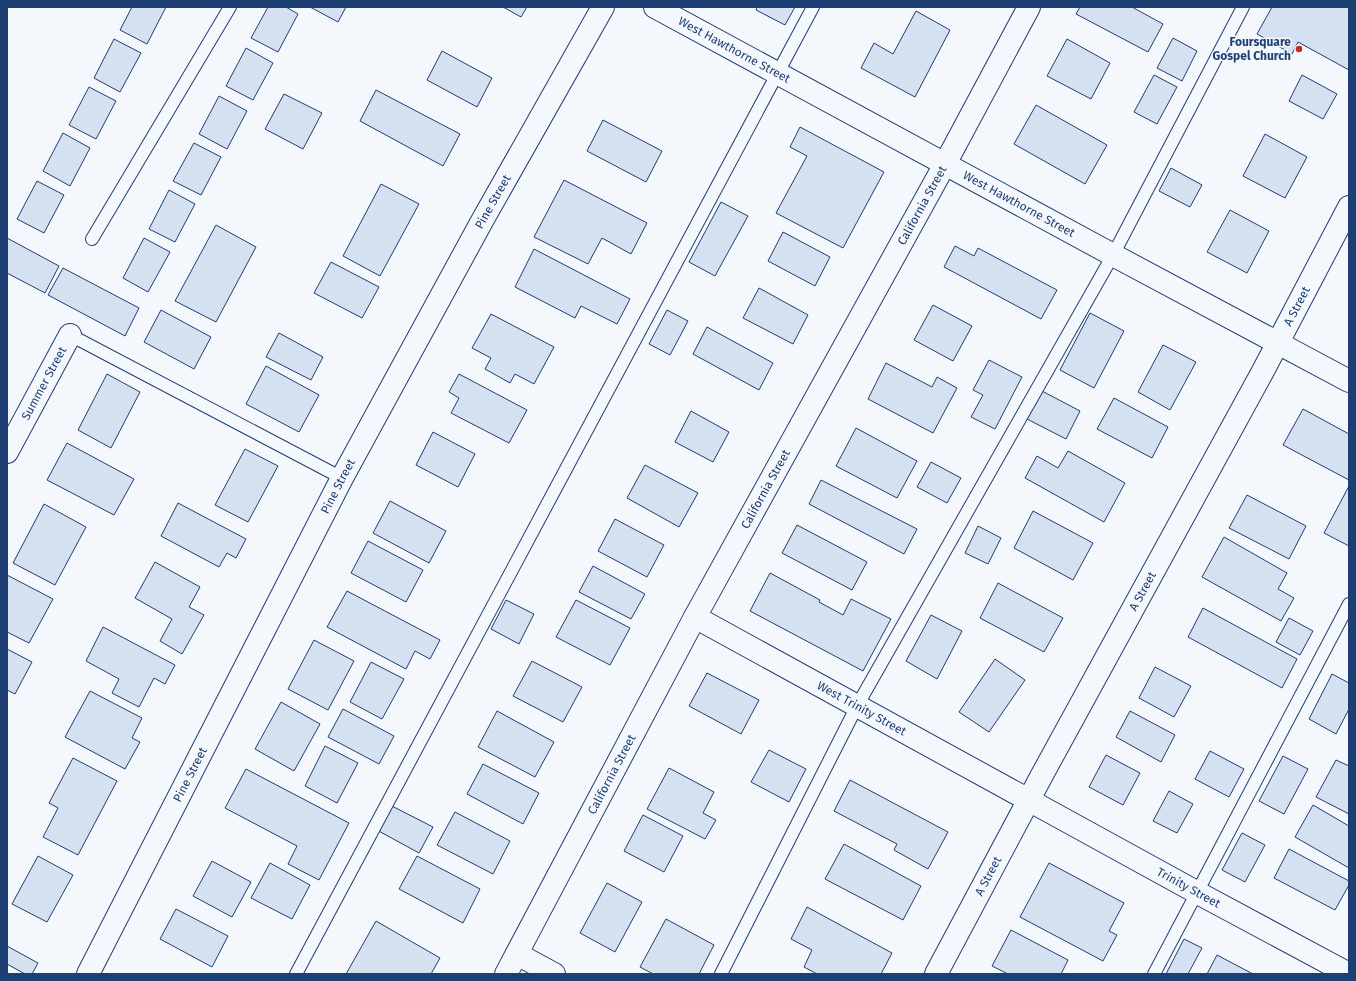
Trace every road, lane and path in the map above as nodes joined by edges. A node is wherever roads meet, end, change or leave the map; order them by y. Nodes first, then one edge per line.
1 (230, 7) edge
2 (603, 7) edge
3 (655, 7) edge
4 (813, 7) edge
5 (1029, 7) edge
6 (1242, 7) edge
7 (776, 73) junction
8 (945, 164) junction
9 (1349, 207) edge
10 (92, 239) dead end
11 (1113, 255) junction
12 (70, 335) joint
13 (1278, 343) junction
14 (1349, 381) edge
15 (7, 452) edge
16 (342, 478) junction
17 (1349, 604) edge
18 (695, 617) junction
19 (857, 706) junction
20 (1029, 800) junction
21 (1198, 893) junction
22 (517, 954) junction
23 (88, 974) edge
24 (296, 974) edge
25 (506, 974) edge
26 (554, 974) edge
27 (721, 974) edge
28 (936, 974) edge
29 (1154, 974) edge
30 (1349, 974) edge

1 - 10 lane
2 - 16 street, Pine Street
3 - 7 street, West Hawthorne Street
4 - 7 lane
5 - 8 street, California Street
6 - 11 lane
7 - 8 street, West Hawthorne Street
7 - 24 lane
8 - 11 street, West Hawthorne Street
8 - 18 street, California Street
9 - 13 street, A Street
11 - 13 street, West Hawthorne Street
11 - 19 lane
12 - 15 street, Summer Street
12 - 16 lane
13 - 14 street, West Hawthorne Street
13 - 20 street, A Street
16 - 23 street, Pine Street
17 - 21 lane
18 - 19 street, West Trinity Street
18 - 22 street, California Street
19 - 20 street, West Trinity Street
19 - 27 lane
20 - 21 street, Trinity Street
20 - 28 street, A Street
21 - 29 lane
21 - 30 street, Trinity Street
22 - 25 street, California Street
22 - 26 street

